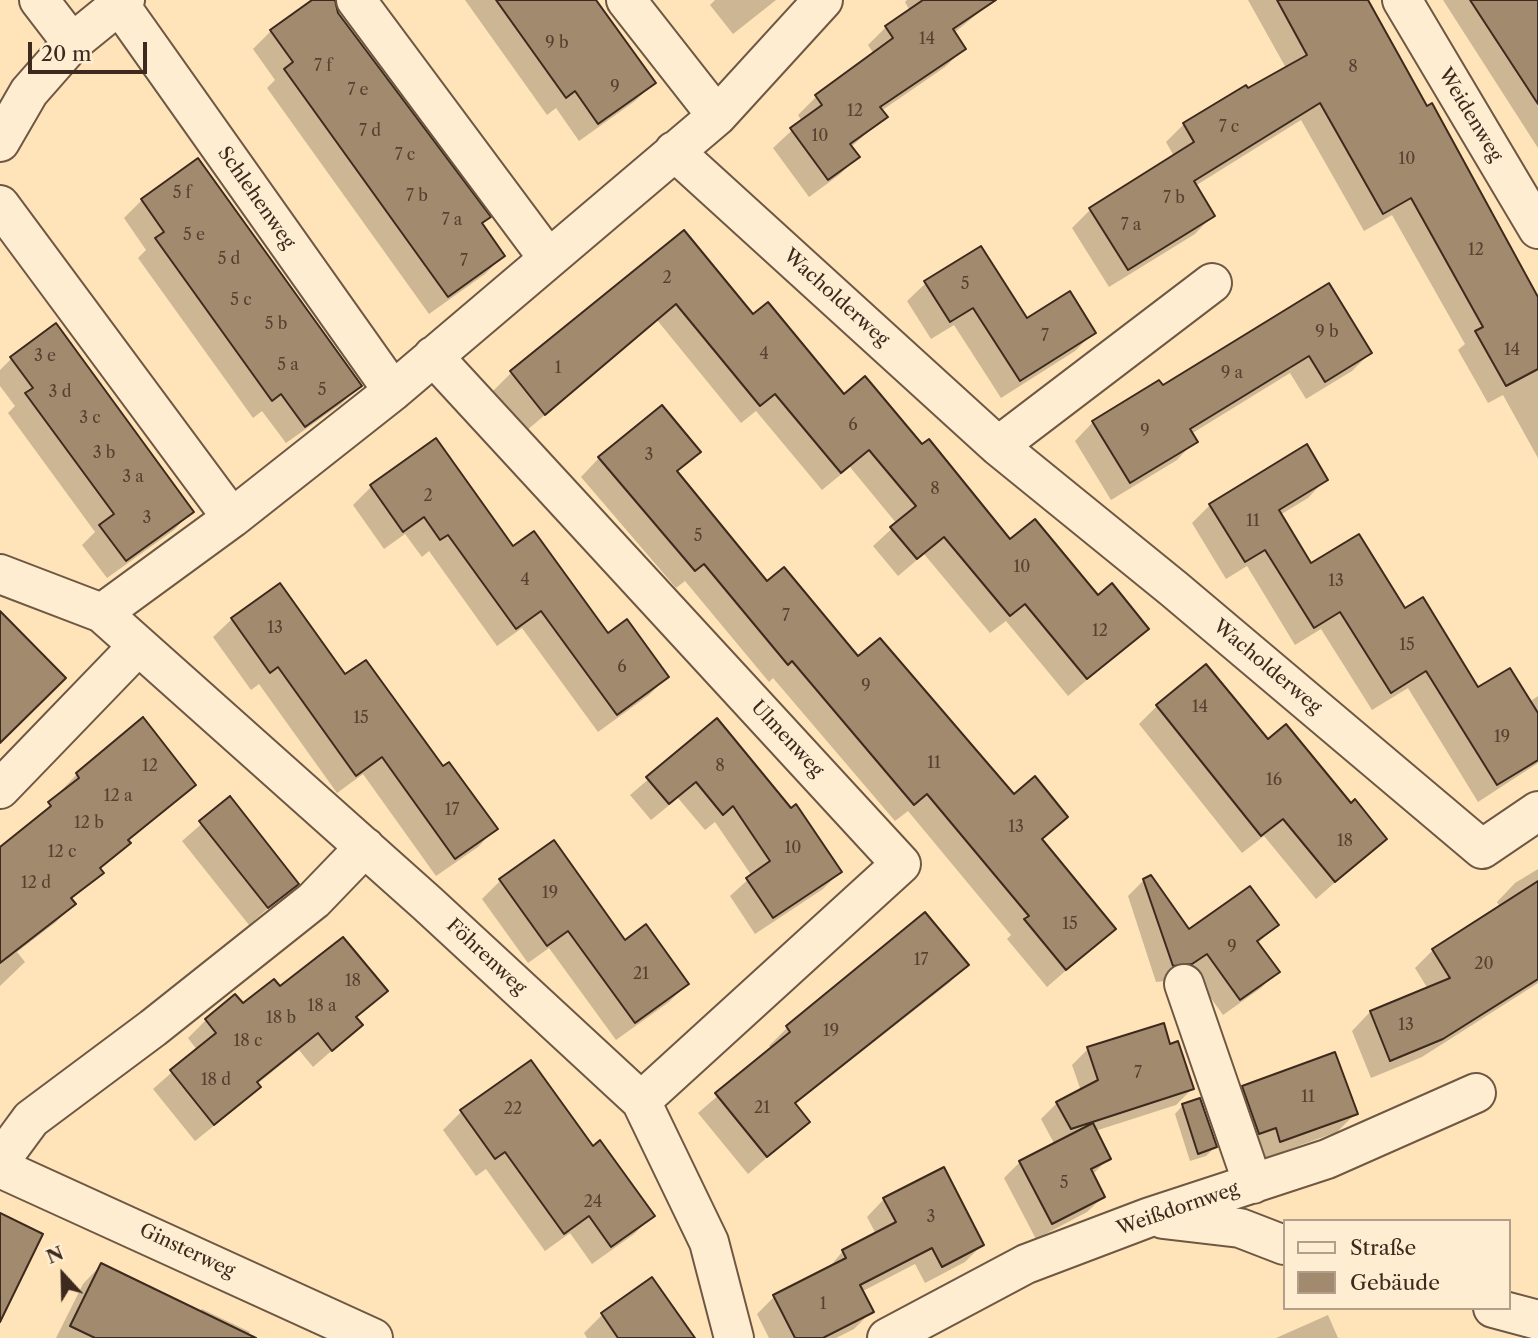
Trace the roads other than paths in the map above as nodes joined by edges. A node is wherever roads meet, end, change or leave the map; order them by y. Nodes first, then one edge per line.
1 (39, 0) edge
2 (356, 0) edge
3 (626, 0) edge
4 (823, 0) edge
5 (1402, 0) edge
6 (122, 2) edge
7 (72, 43) junction
8 (717, 116) junction
9 (0, 142) edge
10 (674, 151) junction
11 (0, 205) edge
12 (1538, 229) edge
13 (548, 258) junction
14 (1212, 283) dead end
15 (433, 356) junction
16 (393, 391) junction
17 (998, 446) junction
18 (232, 518) junction
19 (0, 573) edge
20 (102, 613) junction
21 (138, 646) junction
22 (0, 789) edge
23 (1538, 811) edge
24 (365, 848) junction
25 (1184, 984) dead end
26 (1476, 1093) dead end
27 (640, 1101) junction
28 (0, 1161) edge
29 (0, 1168) edge
30 (1253, 1184) junction
31 (1150, 1217) junction
32 (1282, 1244) edge
33 (1500, 1310) edge
34 (1538, 1320) edge
35 (373, 1338) edge
36 (734, 1338) edge
37 (887, 1338) edge

1 - 7 street
2 - 13 street
3 - 8 street
4 - 8 street
5 - 12 street, Weidenweg
6 - 7 street
6 - 16 street, Schlehenweg
7 - 9 street
8 - 10 street
10 - 13 street
10 - 17 street, Wacholderweg
11 - 18 street
13 - 15 street
14 - 17 street
15 - 16 street
15 - 27 street, Ulmenweg
16 - 18 street
17 - 23 street, Wacholderweg
18 - 20 street
19 - 20 street, Föhrenweg
20 - 21 street, Föhrenweg
21 - 22 street
21 - 24 street, Föhrenweg
24 - 27 street, Föhrenweg
24 - 28 street
25 - 30 street
26 - 30 street, Weißdornweg
27 - 36 street, Föhrenweg
29 - 35 street, Ginsterweg
30 - 31 street, Weißdornweg
31 - 32 street
31 - 37 street, Weißdornweg
33 - 34 street

